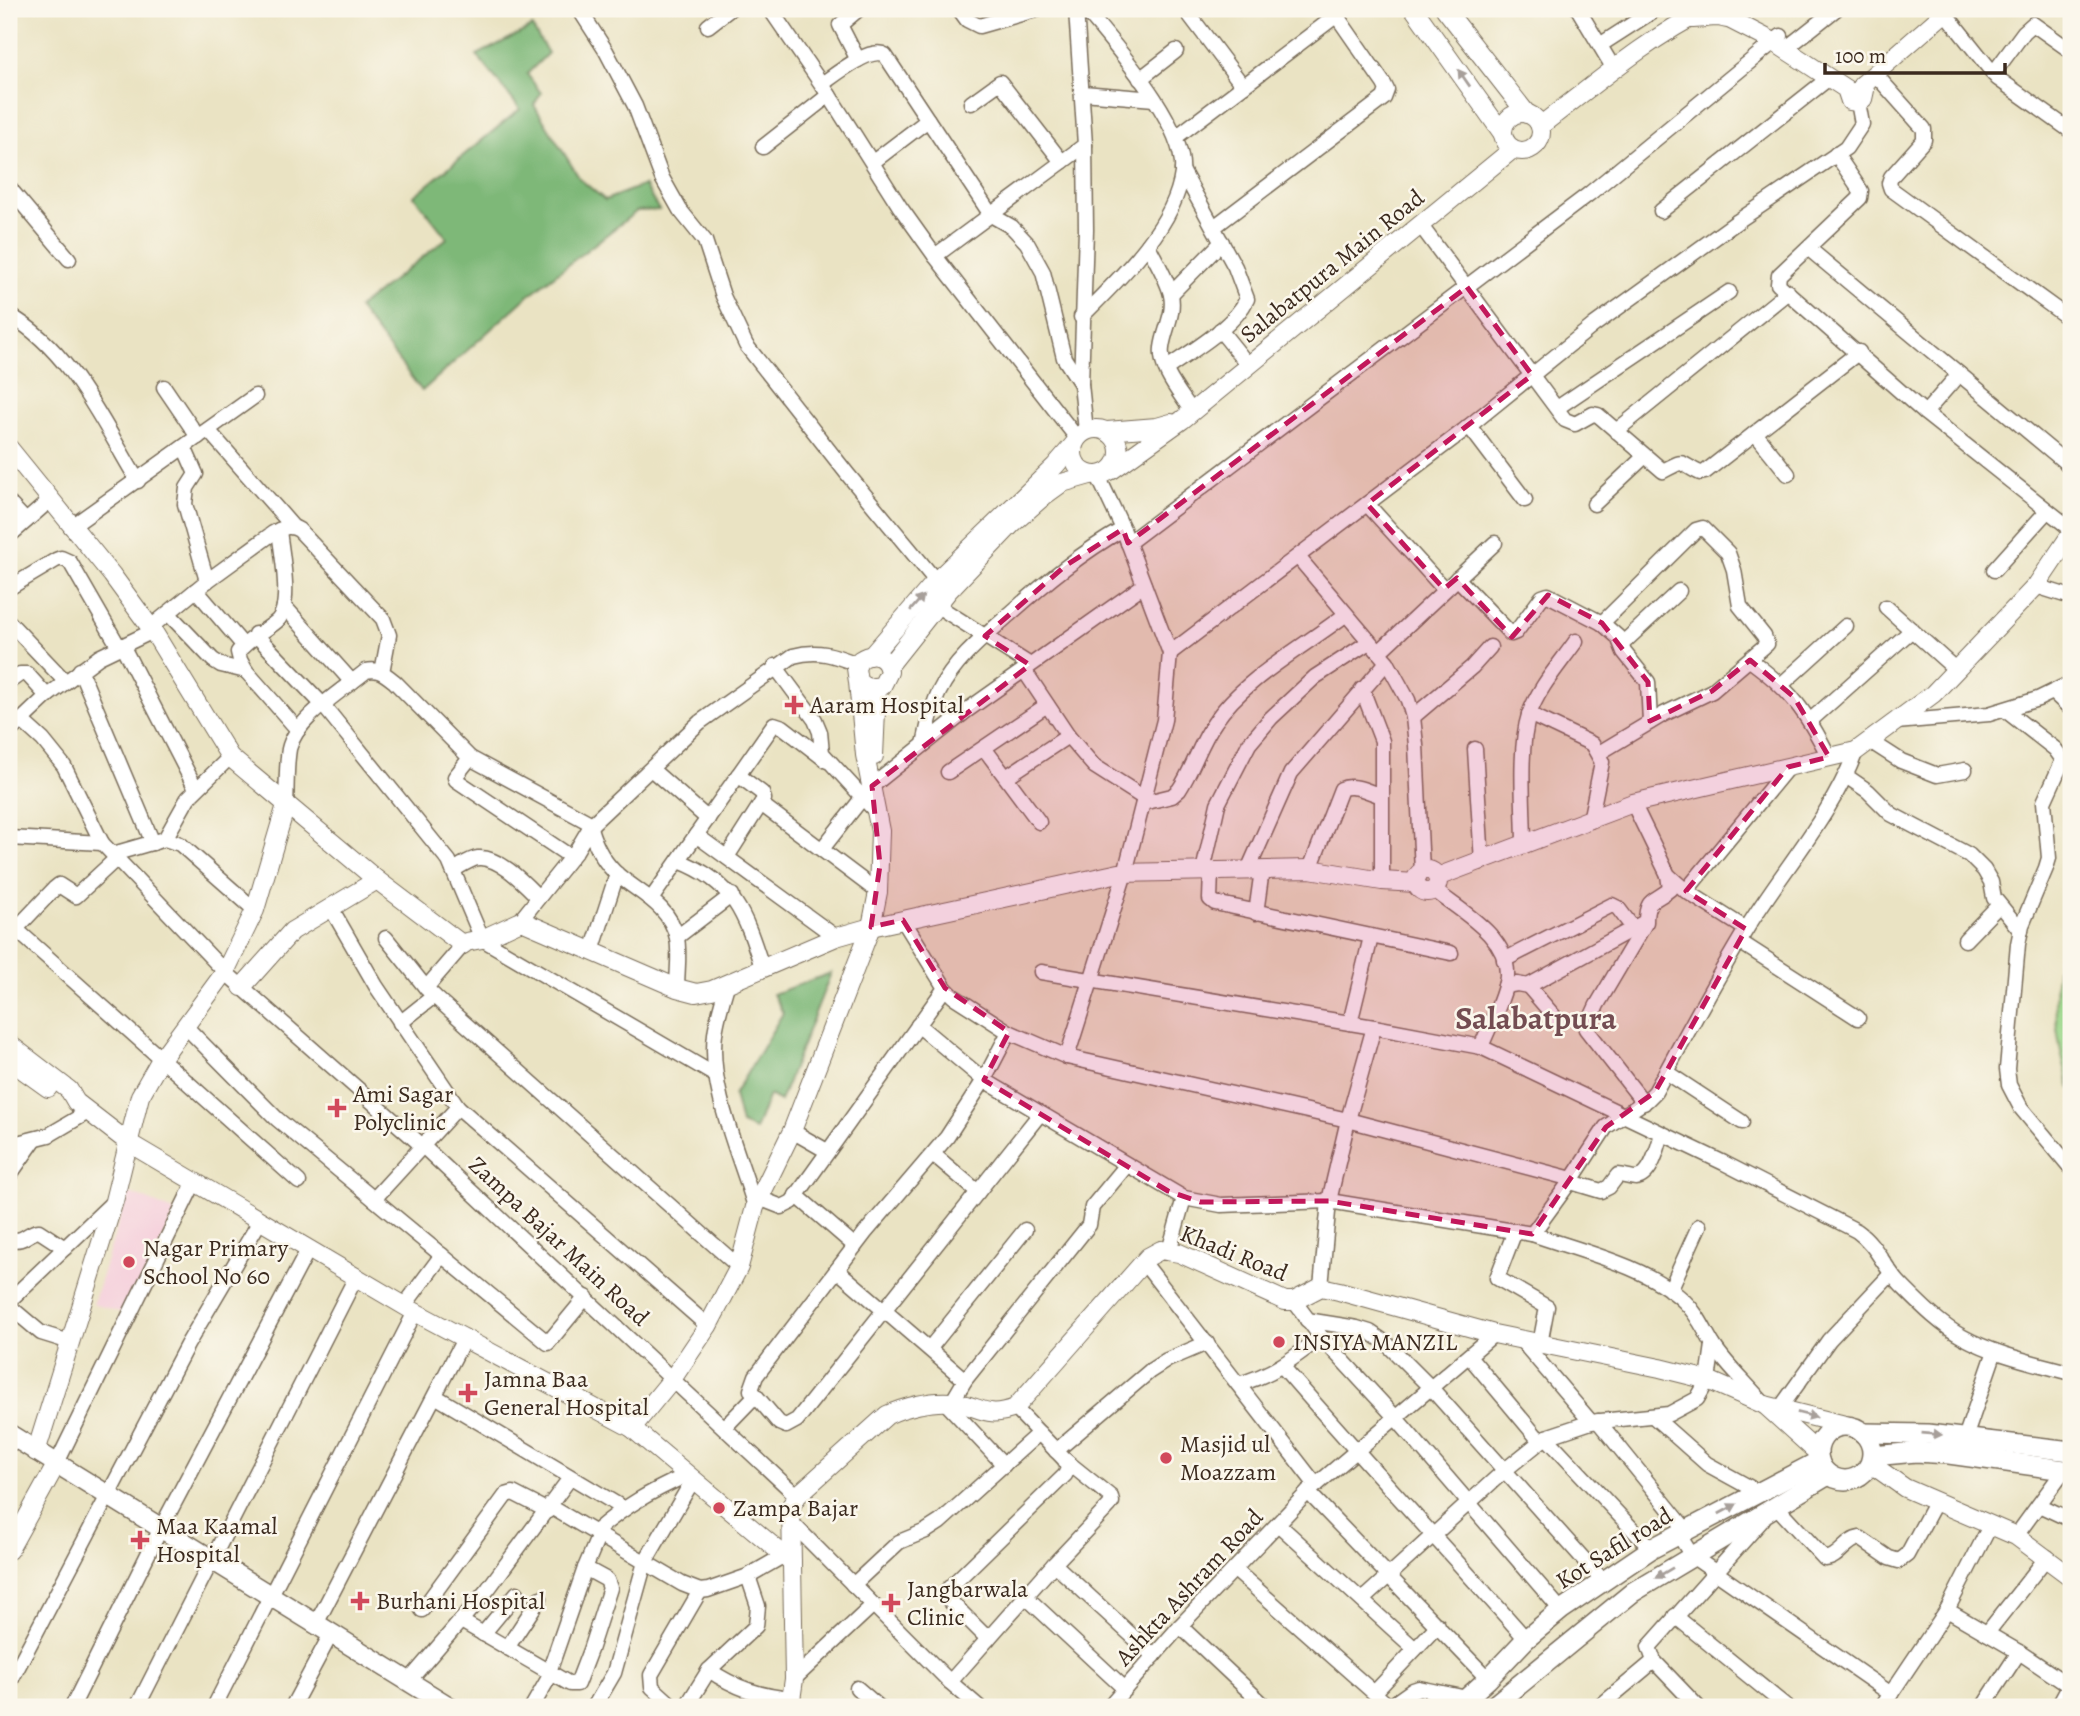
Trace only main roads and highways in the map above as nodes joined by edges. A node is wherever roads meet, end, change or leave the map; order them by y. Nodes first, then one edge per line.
1 (1856, 1429) junction
2 (9, 1434) edge
3 (2071, 1451) edge
4 (1872, 1460) junction
5 (1821, 1462) junction
6 (2067, 1471) edge
7 (1462, 1703) edge
8 (450, 1707) edge
9 (1491, 1707) edge

1 -> 3 main road
1 - 4 main road
1 - 5 main road
2 - 8 main road
4 - 5 main road
4 - 6 main road
7 -> 5 main road, Kot Safil road
5 -> 9 main road, Kot Safil road

